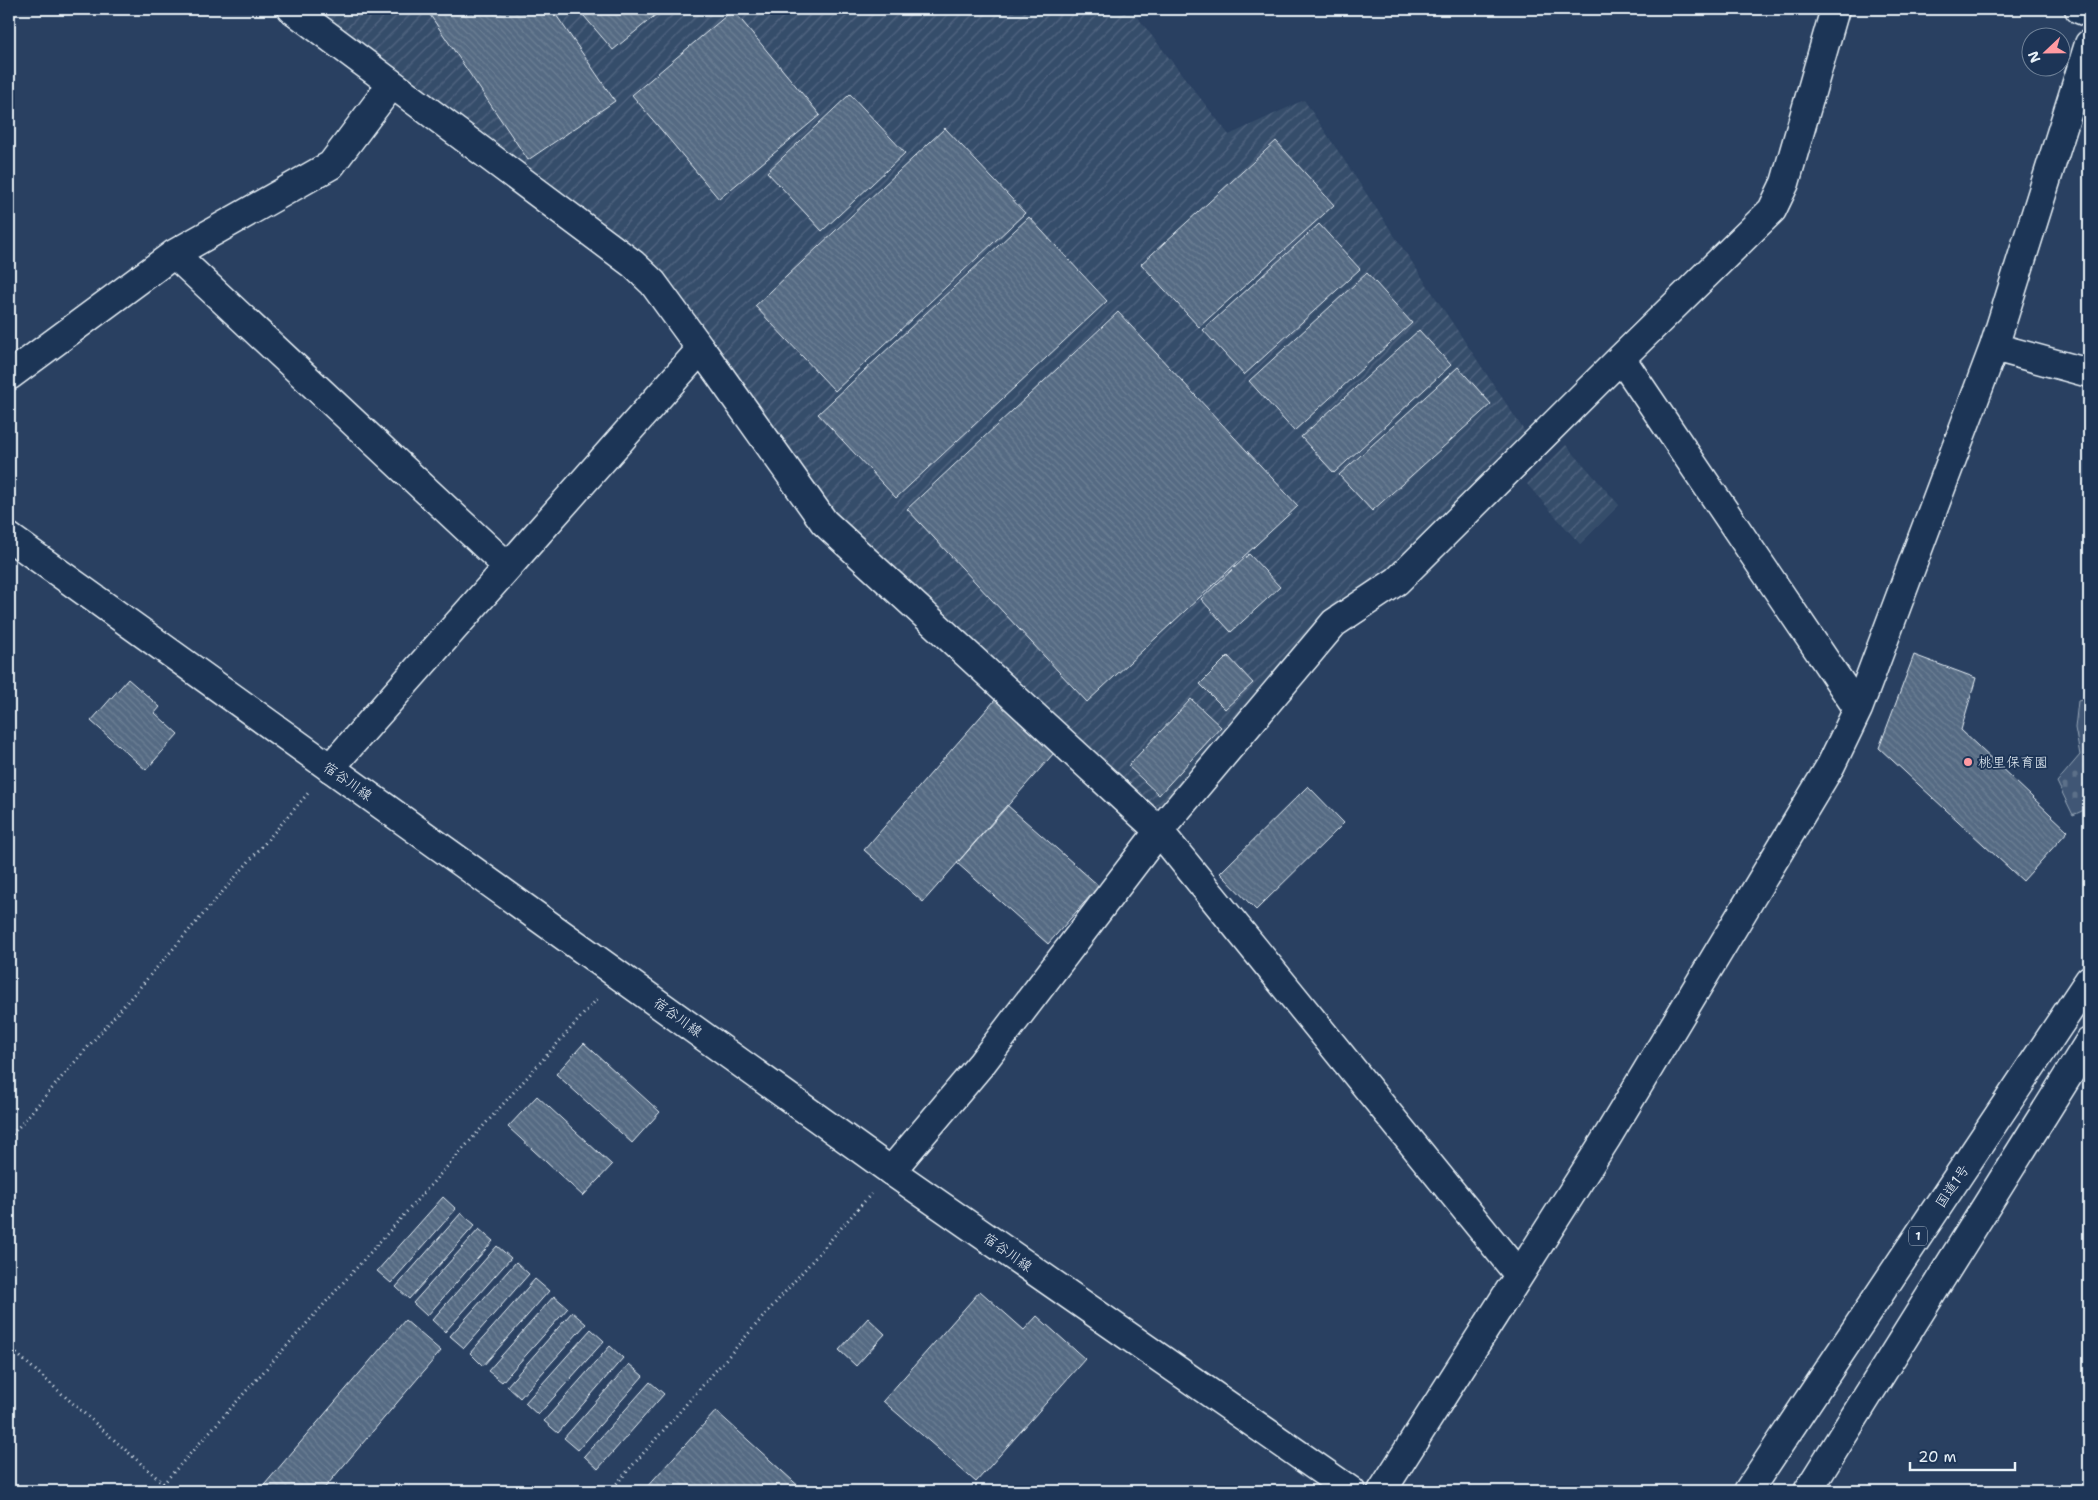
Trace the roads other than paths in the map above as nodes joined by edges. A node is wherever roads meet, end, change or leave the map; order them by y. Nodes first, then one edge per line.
1 (292, 9) edge
2 (1835, 9) edge
3 (2079, 9) edge
4 (2089, 13) edge
5 (2089, 44) edge
6 (392, 84) junction
7 (174, 254) junction
8 (1994, 347) junction
9 (701, 349) junction
10 (1621, 358) junction
11 (2089, 373) edge
12 (9, 376) edge
13 (9, 537) edge
14 (508, 567) junction
15 (1858, 709) junction
16 (330, 768) junction
17 (1158, 832) junction
18 (2089, 980) edge
19 (2089, 1042) edge
20 (891, 1171) junction
21 (1518, 1275) junction
22 (1351, 1491) edge
23 (1382, 1491) edge
24 (1748, 1491) edge
25 (1808, 1491) edge

1 - 6 main road
2 - 10 main road
3 - 4 main road
5 - 8 main road
6 - 7 main road
6 - 9 main road
7 - 12 main road
7 - 14 main road
8 - 11 main road
8 - 15 main road
9 - 14 main road
9 - 17 main road
10 - 15 main road
10 - 17 main road
13 - 16 main road, 宿谷川線
14 - 16 main road
15 - 21 main road
16 - 20 main road, 宿谷川線
17 - 20 main road
17 - 21 main road
18 - 24 main road, 国道1号 / 1
19 - 25 main road
20 - 22 main road, 宿谷川線
21 - 23 main road

